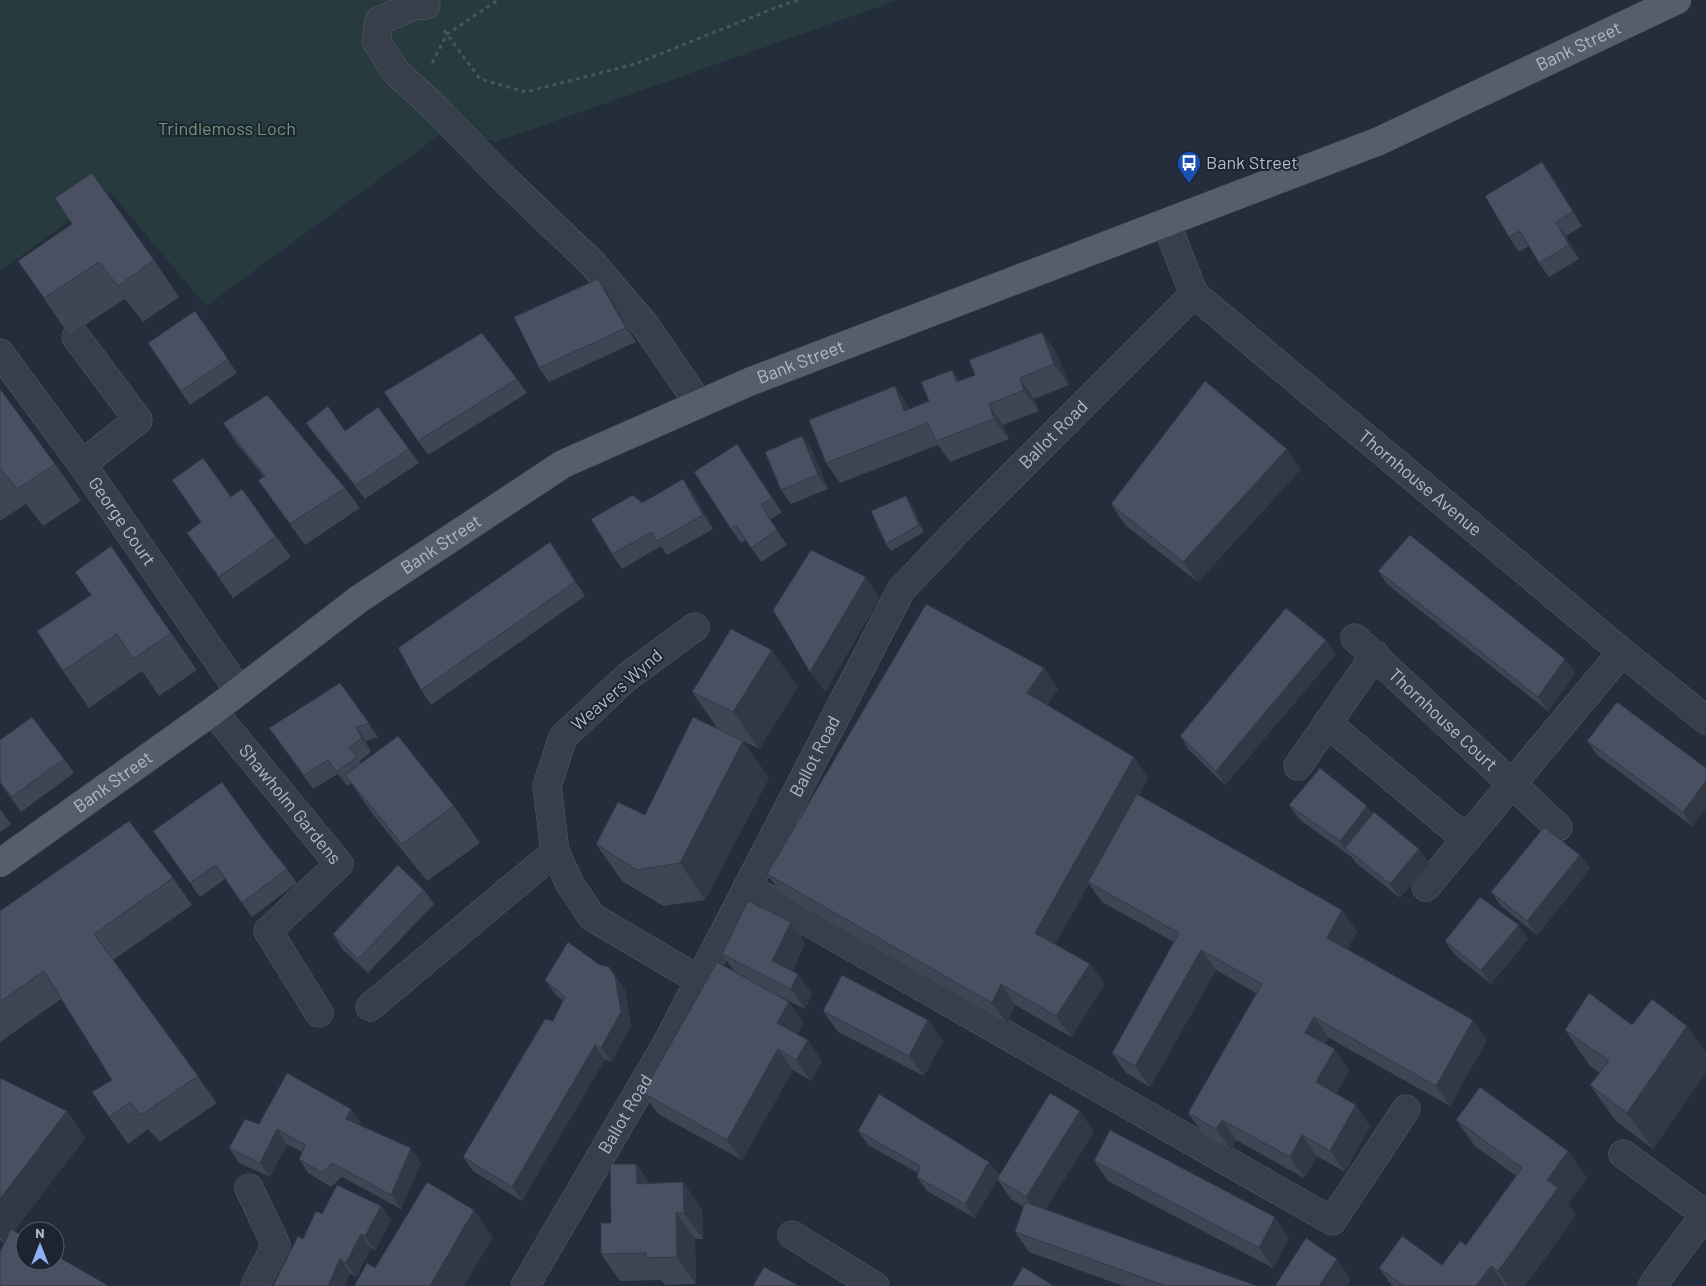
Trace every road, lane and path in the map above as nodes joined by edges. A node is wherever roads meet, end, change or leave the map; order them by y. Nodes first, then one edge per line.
1 (498, 0) edge
2 (798, 0) edge
3 (1677, 0) edge
4 (426, 5) joint
5 (446, 34) junction
6 (418, 92) junction
7 (1166, 222) junction
8 (1194, 294) junction
9 (76, 337) dead end
10 (0, 353) edge
11 (699, 404) junction
12 (82, 464) junction
13 (695, 626) dead end
14 (1622, 652) junction
15 (239, 691) junction
16 (213, 711) junction
17 (1706, 720) edge
18 (1327, 724) junction
19 (1298, 766) dead end
20 (1512, 784) junction
21 (1558, 826) dead end
22 (1466, 839) junction
23 (555, 852) junction
24 (0, 863) edge
25 (747, 887) junction
26 (1426, 887) dead end
27 (700, 980) junction
28 (370, 1006) dead end
29 (319, 1013) dead end
30 (1406, 1109) dead end
31 (1623, 1154) dead end
32 (249, 1188) dead end
33 (1705, 1214) edge
34 (792, 1235) dead end
35 (255, 1286) edge
36 (525, 1286) edge
37 (875, 1286) edge
38 (1652, 1286) edge

1 - 5 path
2 - 5 path
3 - 7 main road, Bank Street
4 - 5 path
4 - 6 street
5 - 6 path
6 - 11 street
7 - 8 street, Thornhouse Avenue
7 - 11 main road, Bank Street
8 - 14 street, Thornhouse Avenue
8 - 25 street, Ballot Road
9 - 12 street
10 - 12 street, George Court
11 - 15 main road, Bank Street
12 - 15 street, George Court
13 - 23 street, Weavers Wynd
14 - 17 street, Thornhouse Avenue
14 - 20 street, Thornhouse Court
15 - 16 main road, Bank Street
16 - 24 main road, Bank Street
16 - 29 street, Shawholm Gardens
18 - 19 street, Thornhouse Court
18 - 20 street, Thornhouse Court
18 - 22 street
20 - 21 street, Thornhouse Court
20 - 22 street, Thornhouse Court
22 - 26 street, Thornhouse Court
23 - 27 street, Weavers Wynd
23 - 28 street
25 - 27 street, Ballot Road
25 - 30 street
27 - 36 street, Ballot Road
31 - 33 street
32 - 35 street
33 - 38 street
34 - 37 street

